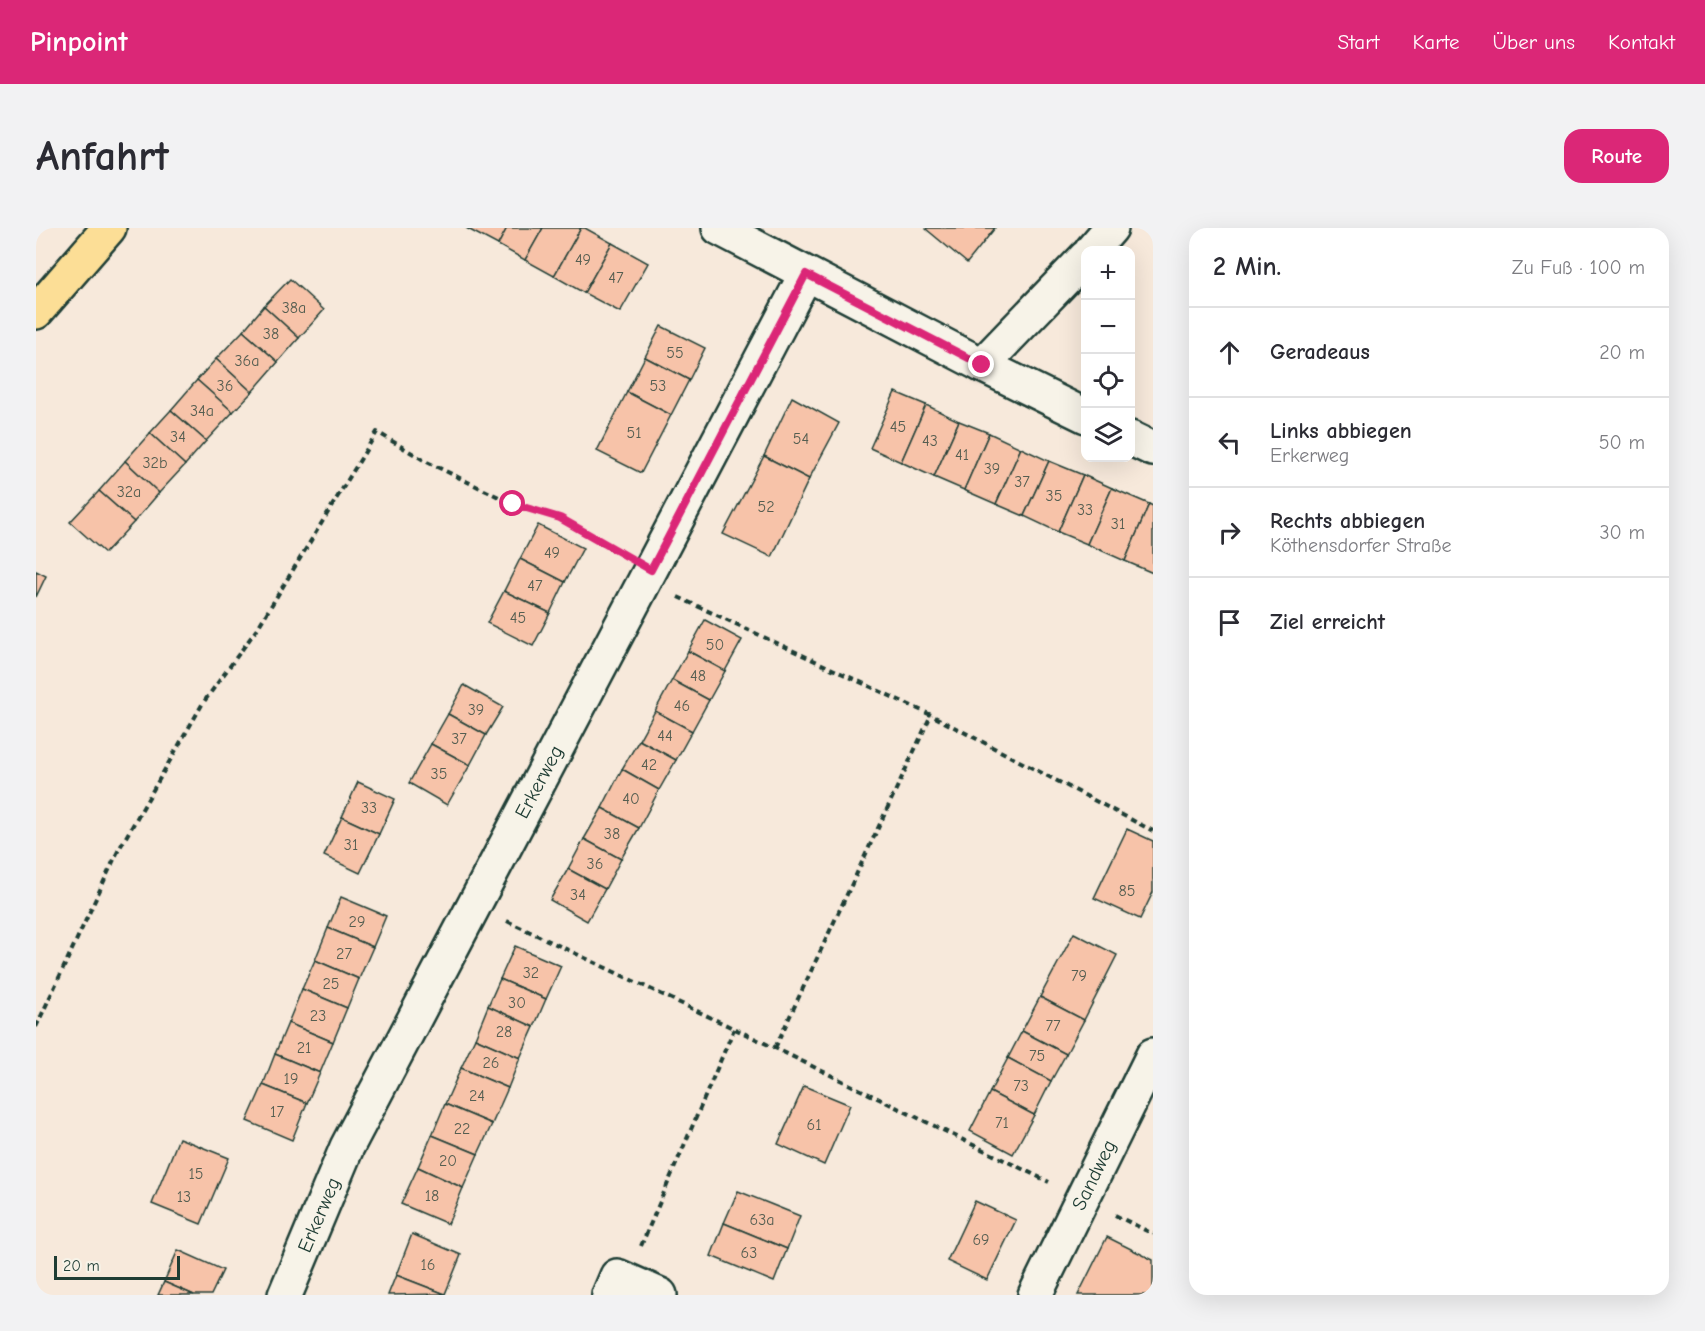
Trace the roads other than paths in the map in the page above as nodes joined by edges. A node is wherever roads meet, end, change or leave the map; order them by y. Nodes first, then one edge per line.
1 (109, 228) edge
2 (719, 228) edge
3 (1112, 228) edge
4 (1096, 246) edge
5 (1081, 262) edge
6 (806, 274) junction
7 (36, 312) edge
8 (982, 365) junction
9 (1081, 414) edge
10 (1135, 440) edge
11 (1153, 449) edge
12 (1153, 1055) edge
13 (285, 1295) edge
14 (609, 1295) edge
15 (660, 1295) edge
16 (1035, 1295) edge

1 - 7 main road
2 - 6 street
3 - 4 street
5 - 8 street
6 - 8 street
6 - 13 street, Erkerweg
8 - 9 street
10 - 11 street
12 - 16 street, Sandweg
14 - 15 street

